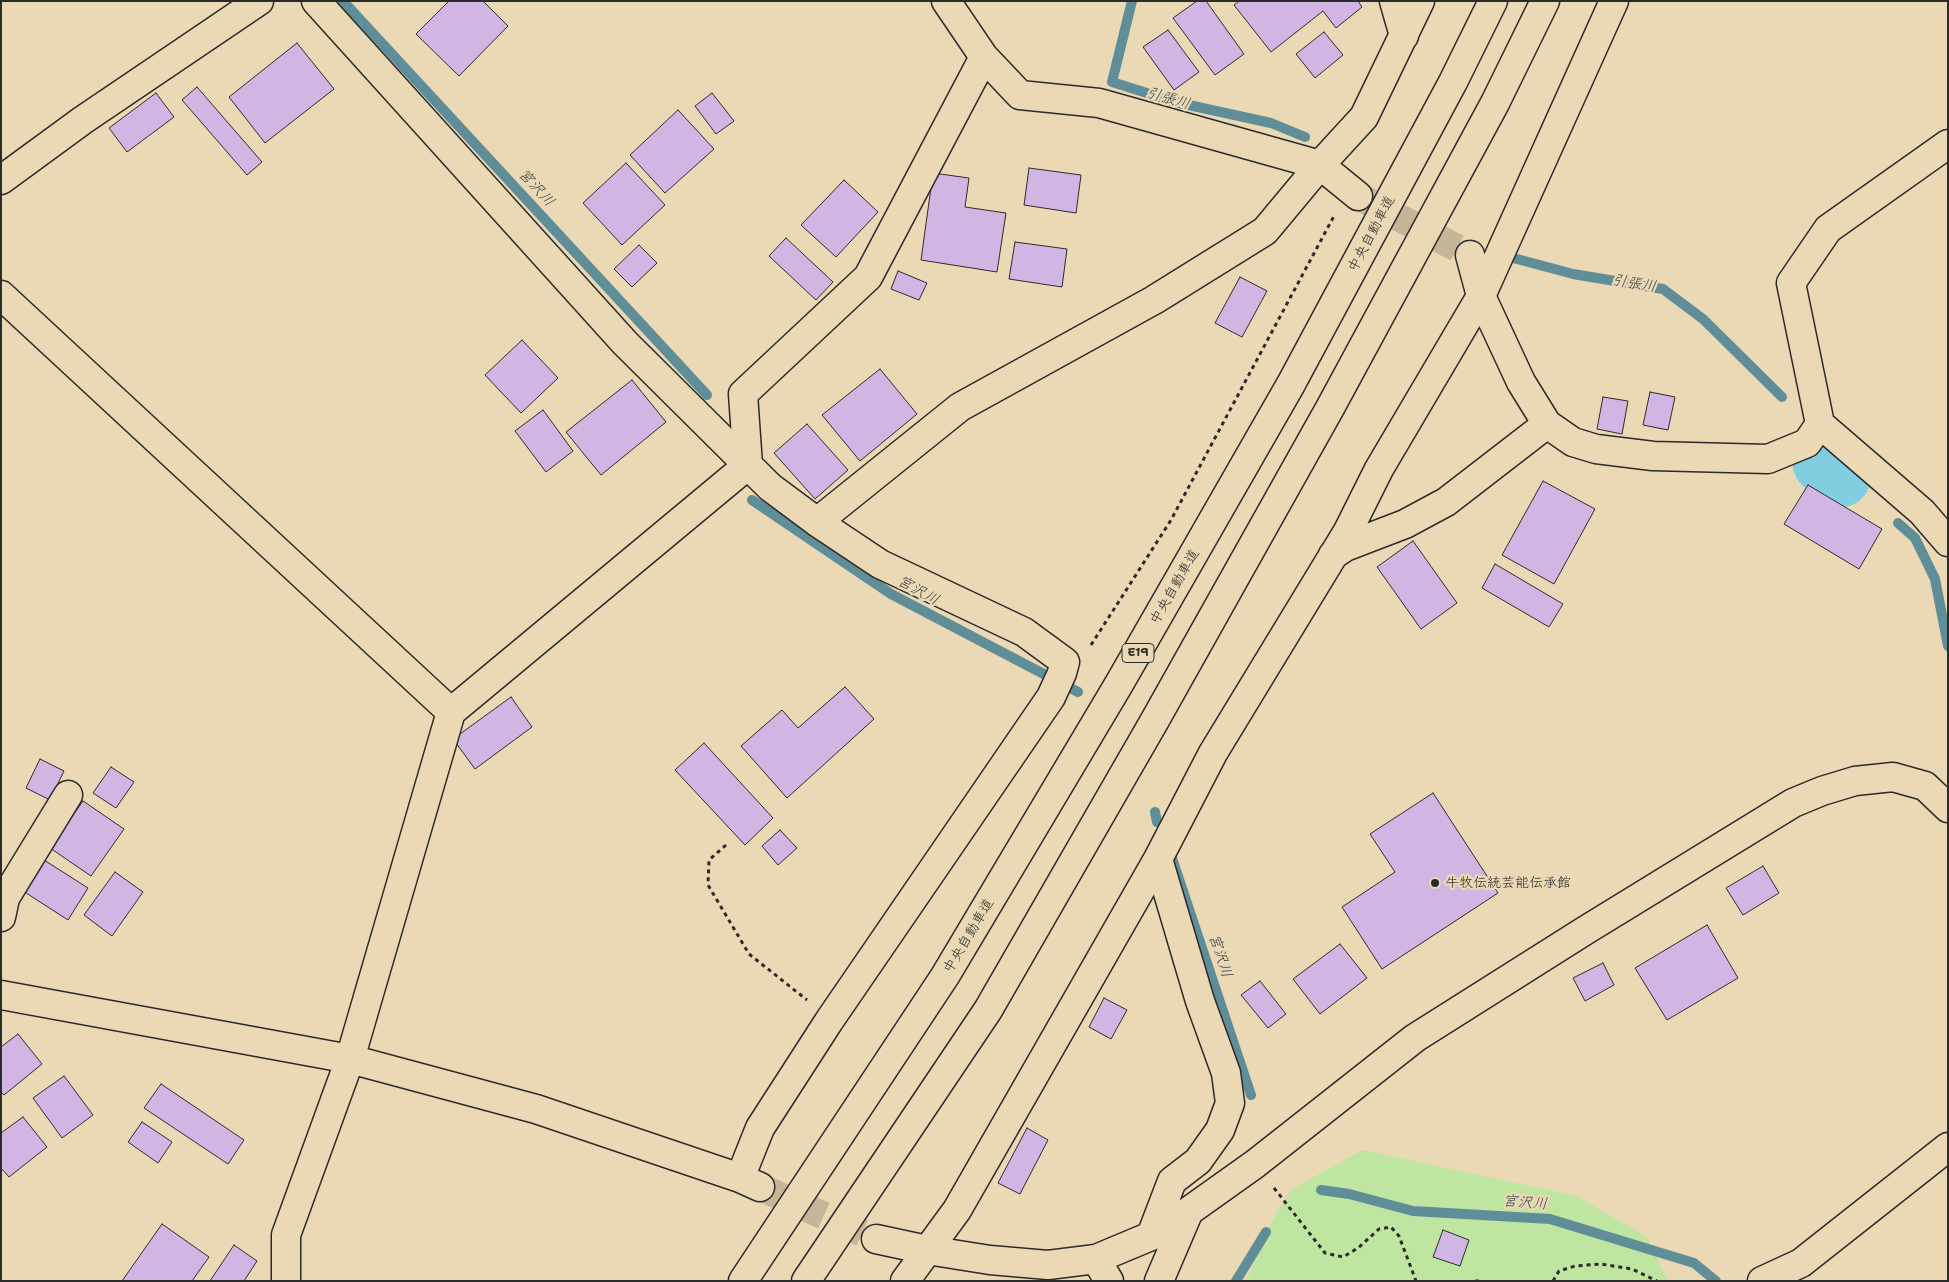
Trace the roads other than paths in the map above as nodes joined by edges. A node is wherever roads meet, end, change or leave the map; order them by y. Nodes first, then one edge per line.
1 (259, 1) edge
2 (316, 1) edge
3 (946, 1) edge
4 (1394, 1) edge
5 (1420, 1) edge
6 (1493, 1) edge
7 (1545, 1) edge
8 (1614, 1) edge
9 (1404, 36) junction
10 (984, 57) junction
11 (1948, 144) edge
12 (1320, 165) junction
13 (1, 180) edge
14 (1353, 192) tunnel mouth
15 (1470, 256) dead end
16 (1, 294) edge
17 (1481, 296) junction
18 (1547, 424) junction
19 (1820, 424) junction
20 (748, 466) junction
21 (817, 522) junction
22 (1948, 542) edge
23 (1333, 555) junction
24 (451, 712) junction
25 (68, 795) dead end
26 (1948, 808) edge
27 (1158, 859) junction
28 (1, 917) edge
29 (1, 995) edge
30 (350, 1059) junction
31 (1948, 1147) edge
32 (1189, 1211) junction
33 (1151, 1236) junction
34 (876, 1239) tunnel mouth
35 (928, 1250) junction
36 (1102, 1270) edge
37 (286, 1281) edge
38 (743, 1281) edge
39 (806, 1281) edge
40 (905, 1281) edge
41 (1159, 1281) edge
42 (1762, 1281) edge

1 - 13 main road
2 - 20 main road
3 - 10 main road
4 - 9 main road
5 - 9 main road
6 - 38 main road, 中央自動車道 / E19
7 - 39 main road
8 - 17 main road
9 - 12 main road
10 - 12 main road
10 - 20 main road
11 - 19 main road
12 - 14 main road
12 - 21 main road
15 - 17 main road
16 - 24 main road
17 - 18 main road
17 - 23 main road
18 - 19 main road
18 - 23 main road
19 - 22 main road
20 - 21 main road
20 - 24 main road
21 - 30 main road
23 - 27 main road
24 - 30 main road
25 - 28 main road
26 - 32 main road
27 - 33 main road
27 - 35 main road
29 - 30 main road
30 - 37 main road
31 - 42 main road
32 - 33 main road
32 - 41 main road
33 - 36 main road
34 - 35 main road
35 - 36 main road
35 - 40 main road

